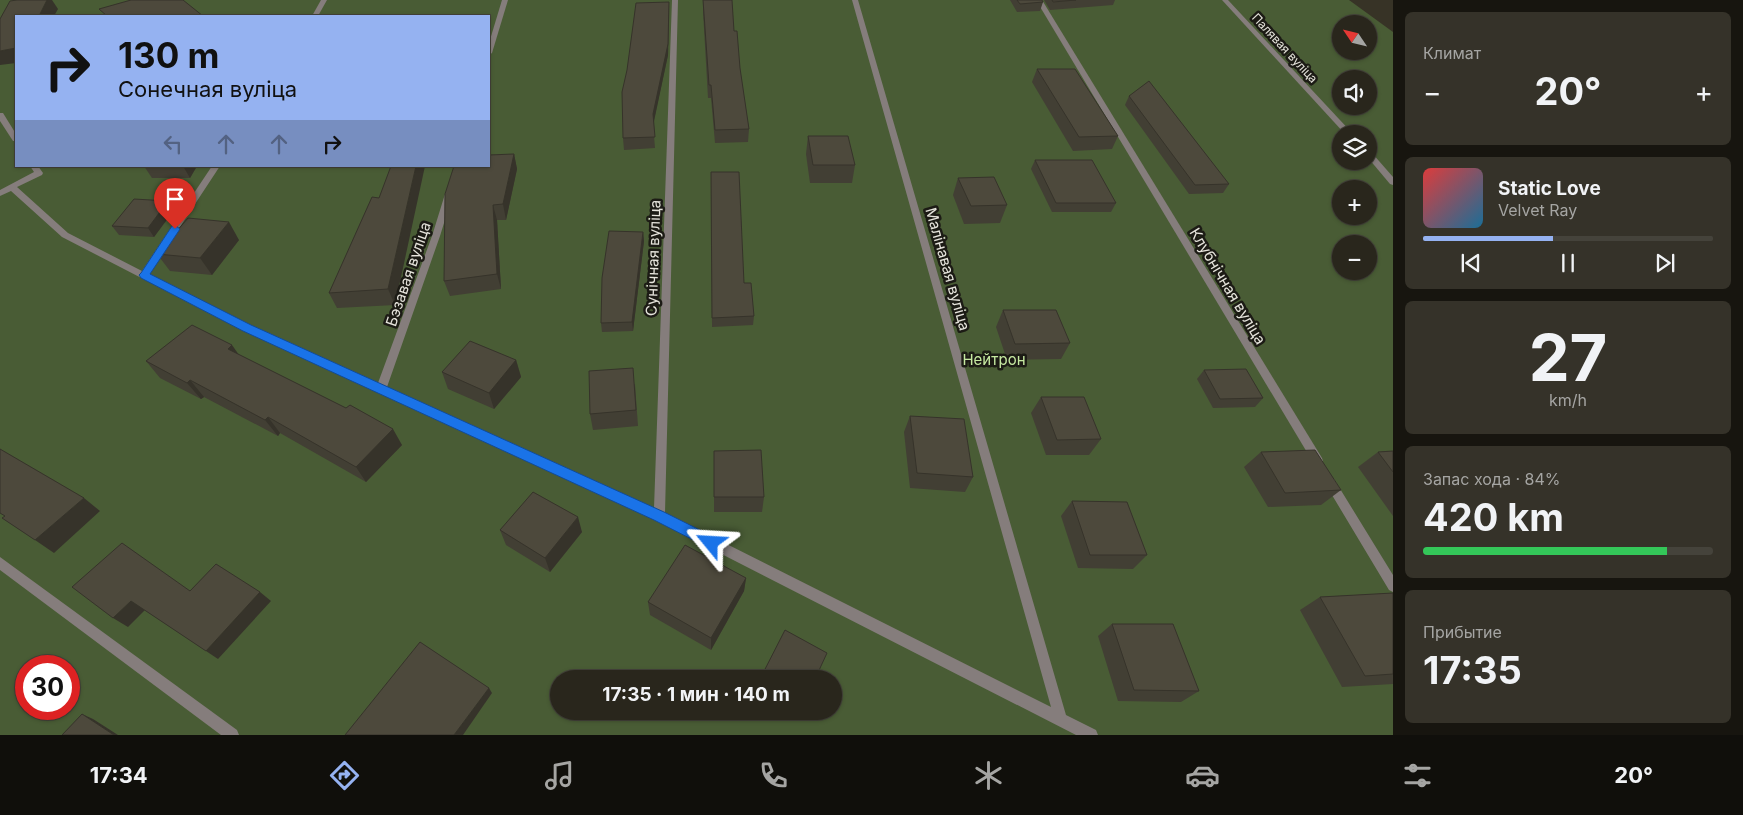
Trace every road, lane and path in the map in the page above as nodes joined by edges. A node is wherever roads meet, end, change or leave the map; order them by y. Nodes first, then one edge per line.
1 (324, 0) edge
2 (505, 0) edge
3 (675, 0) edge
4 (855, 0) edge
5 (1039, 0) edge
6 (1225, 0) edge
7 (316, 15) edge
8 (490, 50) edge
9 (0, 115) edge
10 (1341, 125) edge
11 (15, 138) edge
12 (1377, 165) edge
13 (35, 167) edge
14 (215, 167) edge
15 (1393, 182) edge
16 (452, 184) edge
17 (12, 187) junction
18 (0, 193) edge
19 (144, 275) junction
20 (381, 389) junction
21 (659, 516) junction
22 (0, 563) edge
23 (1393, 586) edge
24 (1061, 720) junction
25 (232, 735) edge
26 (1091, 735) edge

1 - 7 street
2 - 8 street
3 - 21 street, Сунічная вуліца
4 - 24 street, Малінавая вуліца
5 - 23 street, Клубнічная вуліца
6 - 10 street, Палявая вуліца
9 - 11 street
12 - 15 street
13 - 17 street
14 - 19 street
16 - 20 street, Бэзавая вуліца
17 - 18 street
17 - 19 street
19 - 20 street
20 - 21 street
21 - 24 street
22 - 25 street
24 - 26 street

